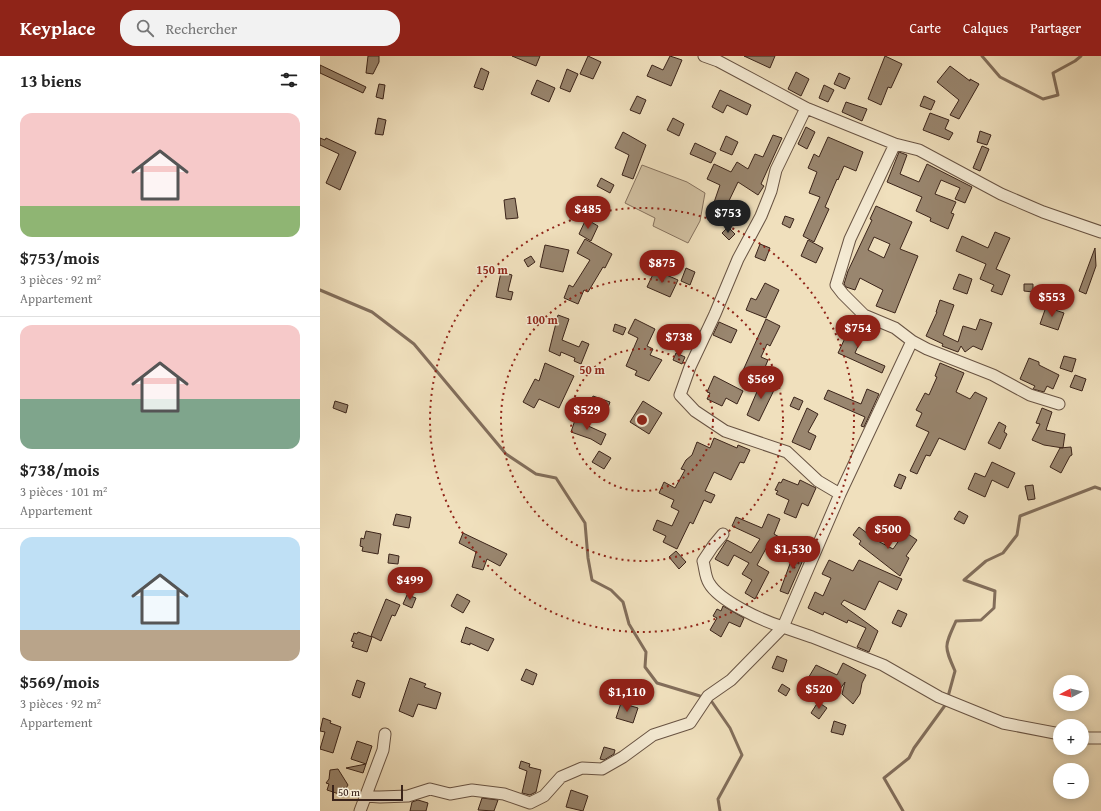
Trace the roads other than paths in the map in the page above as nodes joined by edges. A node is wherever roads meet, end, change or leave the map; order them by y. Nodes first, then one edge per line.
1 (704, 56) edge
2 (806, 108) junction
3 (895, 144) junction
4 (1101, 232) edge
5 (912, 341) junction
6 (1059, 404) dead end
7 (840, 494) junction
8 (723, 534) dead end
9 (783, 628) junction
10 (1053, 733) edge
11 (385, 734) dead end
12 (1089, 738) edge
13 (1101, 738) edge
14 (366, 796) junction
15 (360, 811) edge

1 - 2 street
2 - 3 street
2 - 7 street
3 - 4 street
3 - 5 street
5 - 6 street
5 - 7 street
7 - 9 street
8 - 9 street
9 - 10 street
9 - 14 street
11 - 14 street
12 - 13 street
14 - 15 street

